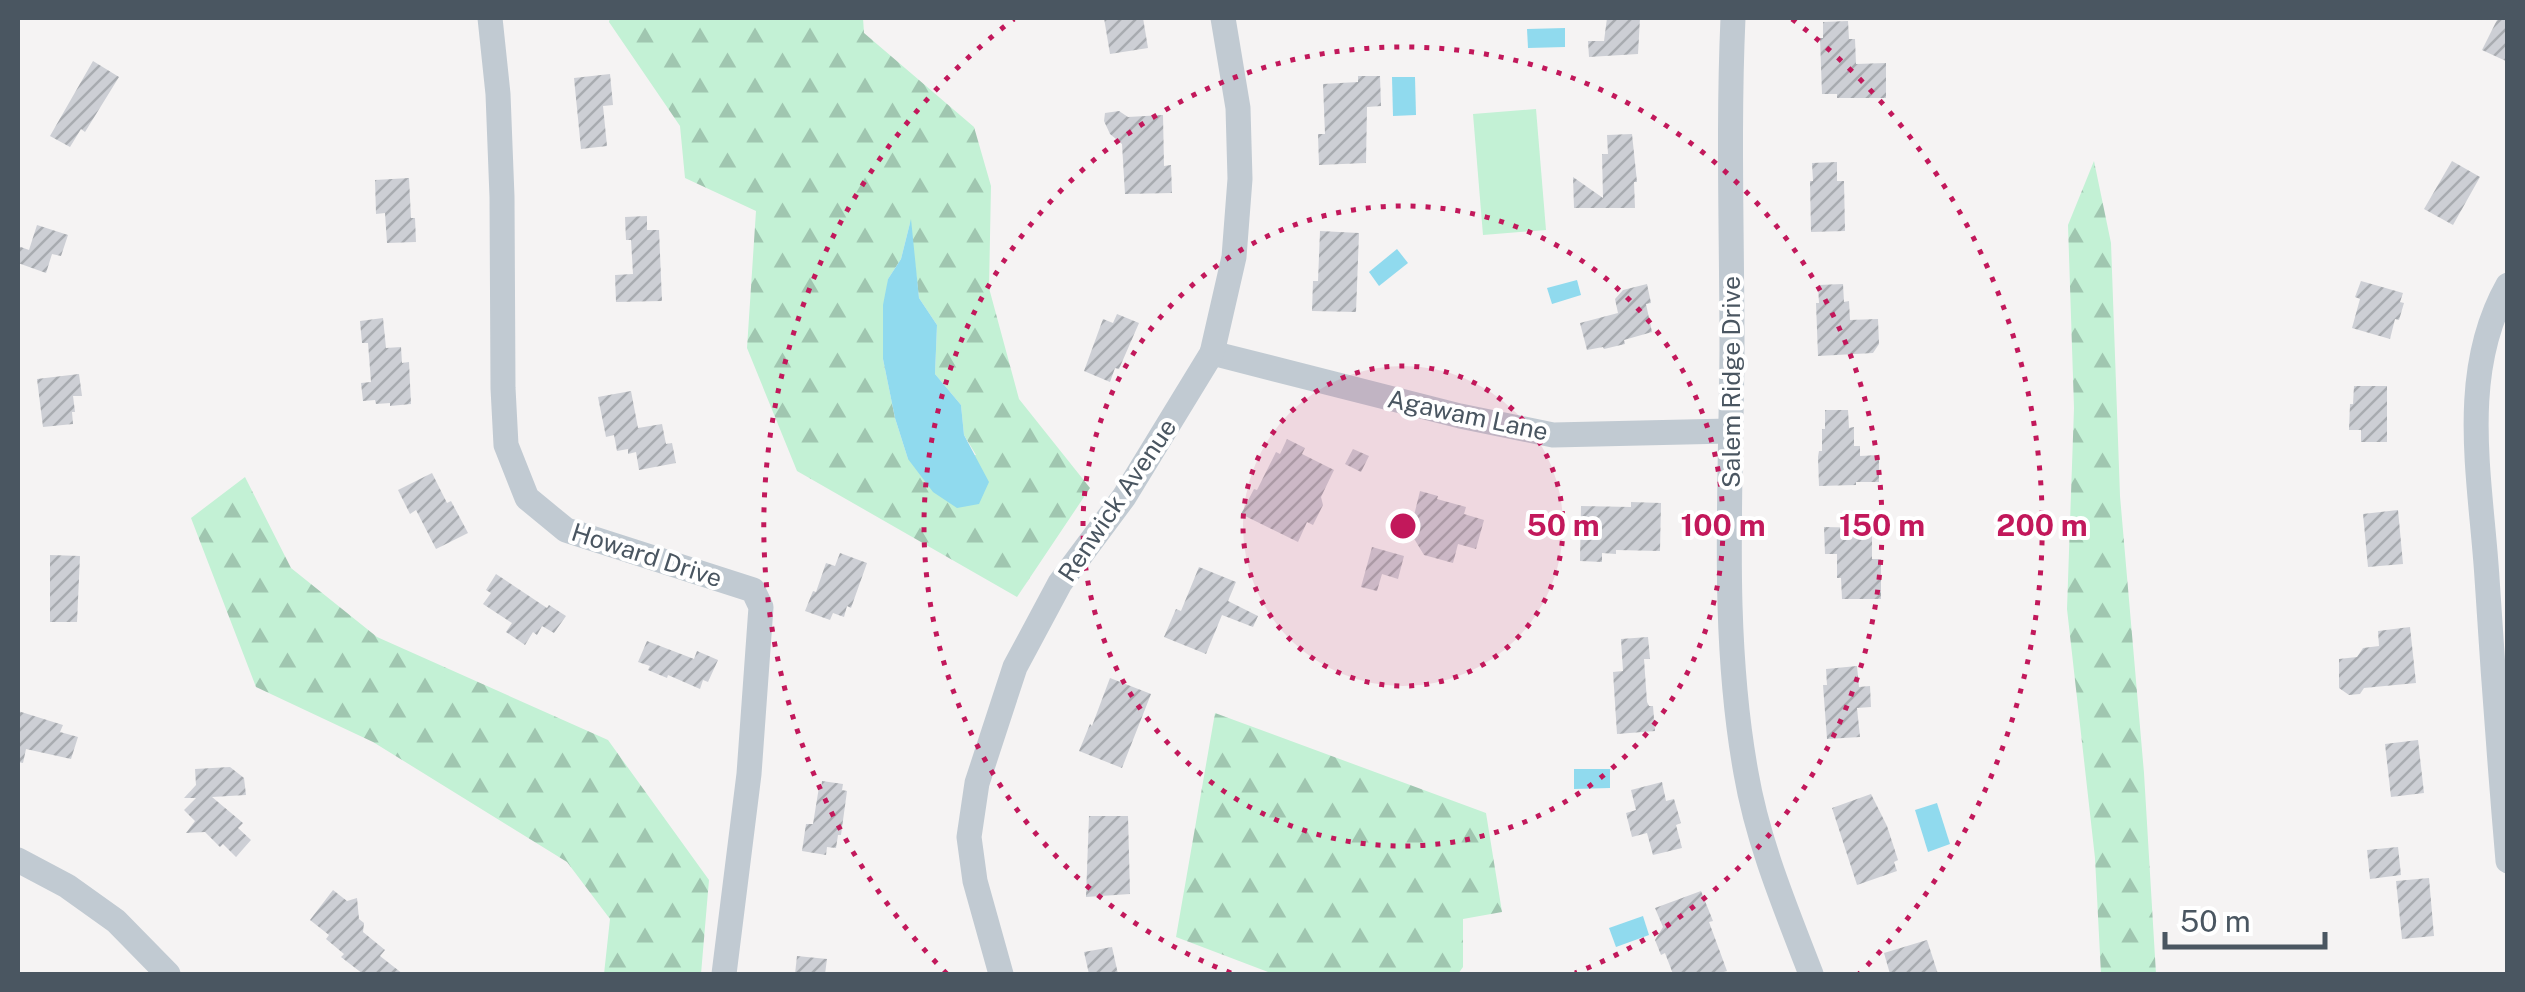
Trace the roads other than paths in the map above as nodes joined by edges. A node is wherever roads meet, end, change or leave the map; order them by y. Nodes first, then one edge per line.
1 (490, 18) edge
2 (1223, 18) edge
3 (1733, 18) edge
4 (2508, 285) edge
5 (1212, 352) junction
6 (1729, 431) junction
7 (18, 860) edge
8 (2508, 861) edge
9 (168, 974) edge
10 (724, 974) edge
11 (1001, 974) edge
12 (1811, 974) edge

1 - 10 street, Howard Drive
2 - 5 street, Renwick Avenue
3 - 6 street, Salem Ridge Drive
4 - 8 street
5 - 6 street, Agawam Lane
5 - 11 street, Renwick Avenue
6 - 12 street, Salem Ridge Drive
7 - 9 street

